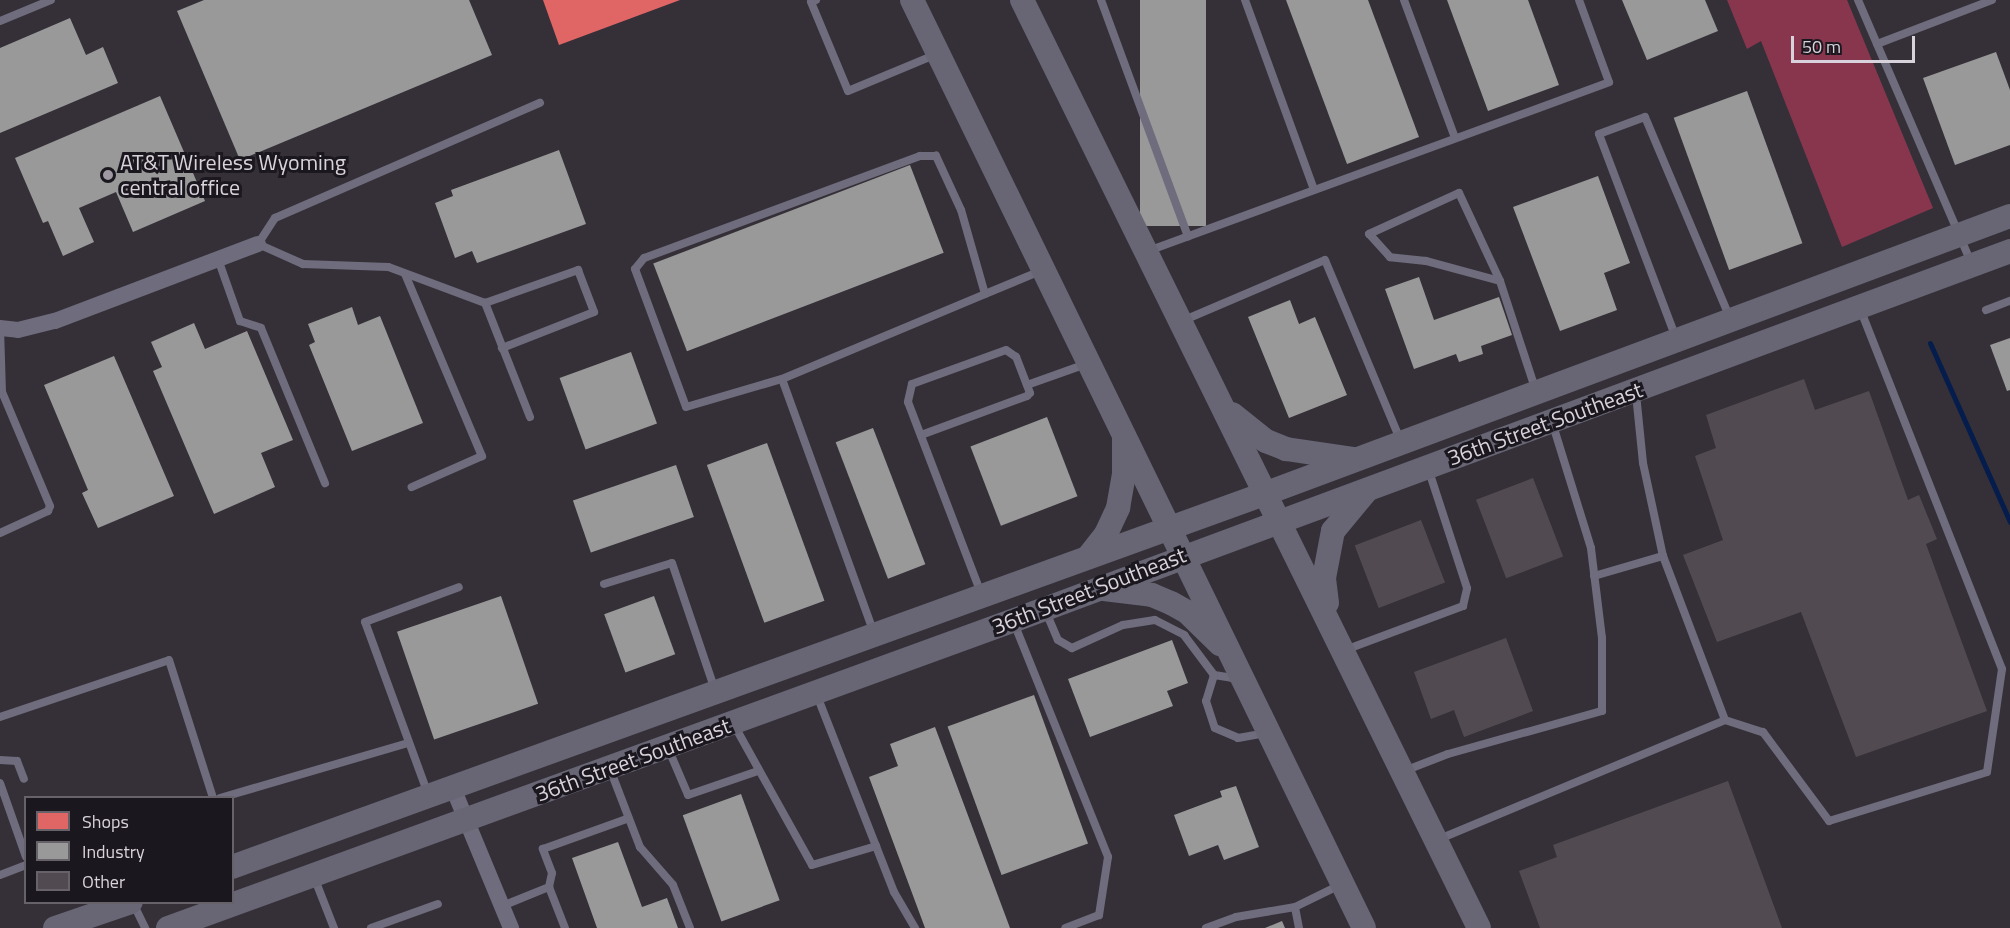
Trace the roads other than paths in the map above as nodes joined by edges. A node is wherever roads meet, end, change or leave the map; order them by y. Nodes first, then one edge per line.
1 (51, 0) edge
2 (816, 0) edge
3 (912, 0) edge
4 (931, 0) edge
5 (1022, 0) edge
6 (1101, 0) edge
7 (1245, 0) edge
8 (1404, 0) edge
9 (1579, 0) edge
10 (1858, 0) edge
11 (1992, 0) edge
12 (0, 21) edge
13 (924, 25) junction
14 (1876, 44) junction
15 (938, 54) junction
16 (540, 103) dead end
17 (1455, 138) junction
18 (1314, 190) junction
19 (2010, 216) edge
20 (1959, 235) junction
21 (1188, 236) junction
22 (258, 244) junction
23 (1148, 251) junction
24 (2010, 251) edge
25 (218, 259) junction
26 (1972, 266) junction
27 (1043, 270) junction
28 (405, 274) junction
29 (1500, 280) junction
30 (985, 294) junction
31 (2010, 301) edge
32 (485, 303) junction
33 (1859, 308) junction
34 (1986, 310) dead end
35 (1730, 318) junction
36 (1182, 321) junction
37 (0, 328) edge
38 (1677, 338) junction
39 (502, 348) junction
40 (1089, 363) junction
41 (782, 379) junction
42 (1027, 385) junction
43 (1636, 390) junction
44 (1536, 391) junction
45 (1, 393) edge
46 (1227, 411) junction
47 (530, 417) dead end
48 (1552, 421) junction
49 (1124, 434) junction
50 (921, 435) junction
51 (1401, 442) junction
52 (1356, 459) junction
53 (1427, 467) junction
54 (325, 483) dead end
55 (412, 487) dead end
56 (1368, 489) junction
57 (1267, 493) junction
58 (1280, 521) junction
59 (1170, 526) junction
60 (0, 533) edge
61 (1185, 555) junction
62 (1089, 556) junction
63 (1663, 556) junction
64 (1594, 576) junction
65 (604, 584) dead end
66 (459, 587) dead end
67 (1101, 588) junction
68 (982, 596) junction
69 (1045, 609) junction
70 (1329, 618) junction
71 (1013, 621) junction
72 (875, 636) junction
73 (1345, 650) junction
74 (1235, 664) junction
75 (1214, 675) junction
76 (716, 693) junction
77 (816, 693) junction
78 (0, 717) edge
79 (1725, 720) junction
80 (733, 723) junction
81 (1268, 732) junction
82 (408, 743) junction
83 (667, 747) junction
84 (0, 760) edge
85 (610, 768) junction
86 (758, 771) junction
87 (1403, 771) junction
88 (24, 779) dead end
89 (0, 783) edge
90 (453, 788) junction
91 (212, 796) edge
92 (227, 796) edge
93 (429, 797) junction
94 (629, 818) junction
95 (466, 821) junction
96 (24, 825) edge
97 (16, 830) junction
98 (1437, 840) junction
99 (876, 846) junction
100 (24, 852) edge
101 (24, 866) edge
102 (234, 866) edge
103 (0, 875) edge
104 (314, 876) junction
105 (1342, 884) junction
106 (549, 887) junction
107 (129, 904) edge
108 (133, 904) edge
109 (438, 904) dead end
110 (502, 906) junction
111 (1295, 907) junction
112 (1475, 923) edge
113 (55, 928) edge
114 (145, 928) edge
115 (168, 928) edge
116 (334, 928) edge
117 (371, 928) edge
118 (511, 928) edge
119 (565, 928) edge
120 (690, 928) edge
121 (915, 928) edge
122 (1065, 928) edge
123 (1206, 928) edge
124 (1299, 928) edge
125 (1364, 928) edge

1 - 12 lane
2 - 15 lane
3 - 13 street
4 - 13 street
5 - 23 street
6 - 21 lane
7 - 18 lane
8 - 17 lane
9 - 17 lane
10 - 14 lane
11 - 14 lane
13 - 15 street
14 - 20 lane
15 - 27 street
16 - 22 lane
17 - 18 lane
18 - 21 lane
19 - 20 street, 36th Street Southeast
20 - 26 lane
20 - 35 street, 36th Street Southeast
21 - 23 lane
22 - 25 street
22 - 28 lane
23 - 36 street
24 - 26 street, 36th Street Southeast
25 - 37 street
25 - 54 lane
26 - 33 street, 36th Street Southeast
27 - 30 lane
27 - 40 street
28 - 32 lane
28 - 55 lane
29 - 29 lane
29 - 44 lane
30 - 41 lane
30 - 41 lane
31 - 34 lane
32 - 39 lane
32 - 39 lane
33 - 43 street, 36th Street Southeast
33 - 79 lane
35 - 38 street, 36th Street Southeast
35 - 38 lane
36 - 46 street
36 - 51 lane
37 - 45 lane
38 - 44 street, 36th Street Southeast
39 - 47 lane
40 - 42 lane
40 - 49 street
41 - 72 lane
42 - 50 lane
42 - 50 lane
43 - 48 street, 36th Street Southeast
43 - 63 lane
44 - 51 street, 36th Street Southeast
45 - 60 lane
46 - 52 street
46 - 57 street
48 - 53 street, 36th Street Southeast
48 - 64 lane
49 - 59 street
49 - 62 street
50 - 68 lane
51 - 52 street, 36th Street Southeast
52 - 57 street, 36th Street Southeast
53 - 56 street, 36th Street Southeast
53 - 73 lane
56 - 58 street, 36th Street Southeast
56 - 70 street
57 - 58 street
57 - 59 street, 36th Street Southeast
58 - 61 street, 36th Street Southeast
58 - 70 street
59 - 61 street
59 - 62 street, 36th Street Southeast
61 - 67 street, 36th Street Southeast
61 - 74 street
62 - 68 street, 36th Street Southeast
63 - 64 lane
63 - 79 lane
64 - 87 lane
65 - 76 lane
66 - 82 lane
67 - 69 street, 36th Street Southeast
67 - 74 street
68 - 72 street, 36th Street Southeast
69 - 71 street, 36th Street Southeast
69 - 75 lane
70 - 73 street
71 - 77 street, 36th Street Southeast
71 - 122 lane
72 - 76 street, 36th Street Southeast
73 - 87 street
74 - 75 lane
74 - 81 street
75 - 81 lane
76 - 90 street, 36th Street Southeast
77 - 80 street, 36th Street Southeast
77 - 99 lane
78 - 91 lane
79 - 98 lane
80 - 83 street, 36th Street Southeast
80 - 86 lane
81 - 105 street
82 - 92 lane
82 - 93 lane
83 - 85 street, 36th Street Southeast
83 - 86 lane
84 - 88 lane
85 - 94 lane
85 - 95 street, 36th Street Southeast
86 - 99 lane
87 - 98 street
89 - 97 lane
90 - 93 street, 36th Street Southeast
90 - 95 street
93 - 102 street, 36th Street Southeast
94 - 106 lane
94 - 120 lane
95 - 104 street, 36th Street Southeast
95 - 110 street
96 - 97 lane
97 - 100 lane
98 - 112 street
99 - 121 lane
101 - 103 lane
104 - 115 street, 36th Street Southeast
104 - 116 lane
105 - 111 lane
105 - 125 street
106 - 110 lane
106 - 119 lane
107 - 113 street
108 - 114 lane
109 - 117 lane
110 - 118 street
111 - 123 lane
111 - 124 lane

